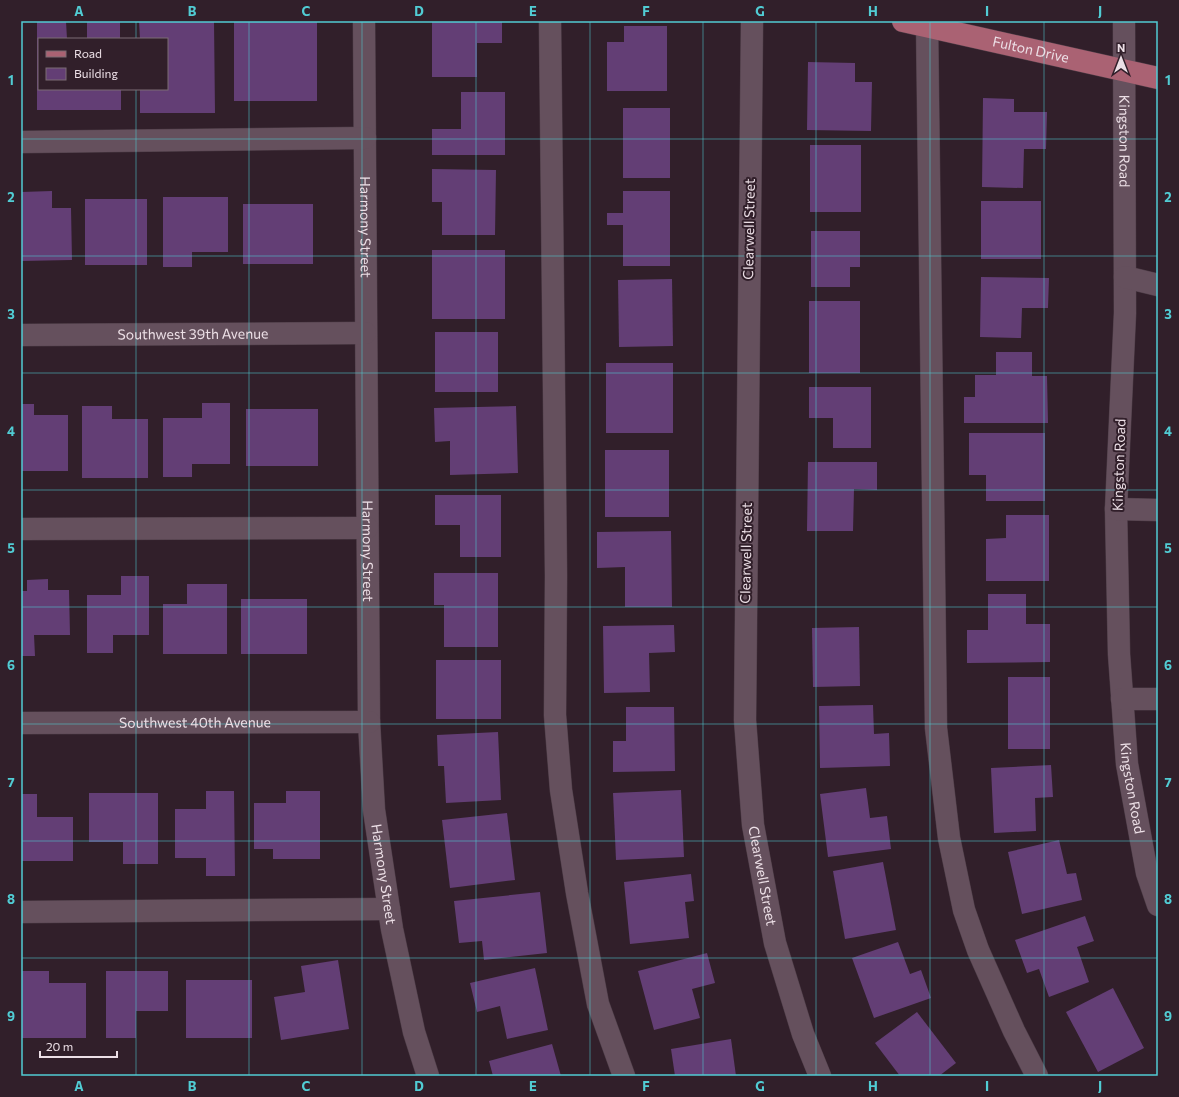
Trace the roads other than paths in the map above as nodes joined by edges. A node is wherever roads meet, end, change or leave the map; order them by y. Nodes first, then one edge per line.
1 (364, 21) edge
2 (550, 21) edge
3 (752, 21) edge
4 (903, 21) edge
5 (1124, 21) edge
6 (927, 24) edge
7 (1124, 70) junction
8 (1158, 78) edge
9 (365, 138) junction
10 (21, 142) edge
11 (1126, 277) junction
12 (1158, 285) edge
13 (365, 333) junction
14 (21, 335) edge
15 (1116, 509) junction
16 (1158, 510) edge
17 (367, 528) junction
18 (21, 529) edge
19 (1122, 699) junction
20 (1158, 699) edge
21 (368, 722) junction
22 (21, 723) edge
23 (1158, 905) edge
24 (388, 909) junction
25 (21, 912) edge
26 (428, 1076) edge
27 (624, 1076) edge
28 (820, 1076) edge
29 (1037, 1076) edge

1 - 9 street, Harmony Street
2 - 27 street
3 - 28 street, Clearwell Street
4 - 6 main road, Fulton Drive
5 - 7 street, Kingston Road
6 - 7 main road, Fulton Drive
6 - 29 street
7 - 8 main road, Fulton Drive
7 - 11 street, Kingston Road
9 - 10 street
9 - 13 street, Harmony Street
11 - 12 street
11 - 15 street, Kingston Road
13 - 14 street, Southwest 39th Avenue
13 - 17 street, Harmony Street
15 - 16 street
15 - 19 street, Kingston Road
17 - 18 street
17 - 21 street, Harmony Street
19 - 20 street
19 - 23 street, Kingston Road
21 - 22 street, Southwest 40th Avenue
21 - 24 street, Harmony Street
24 - 25 street
24 - 26 street, Harmony Street

